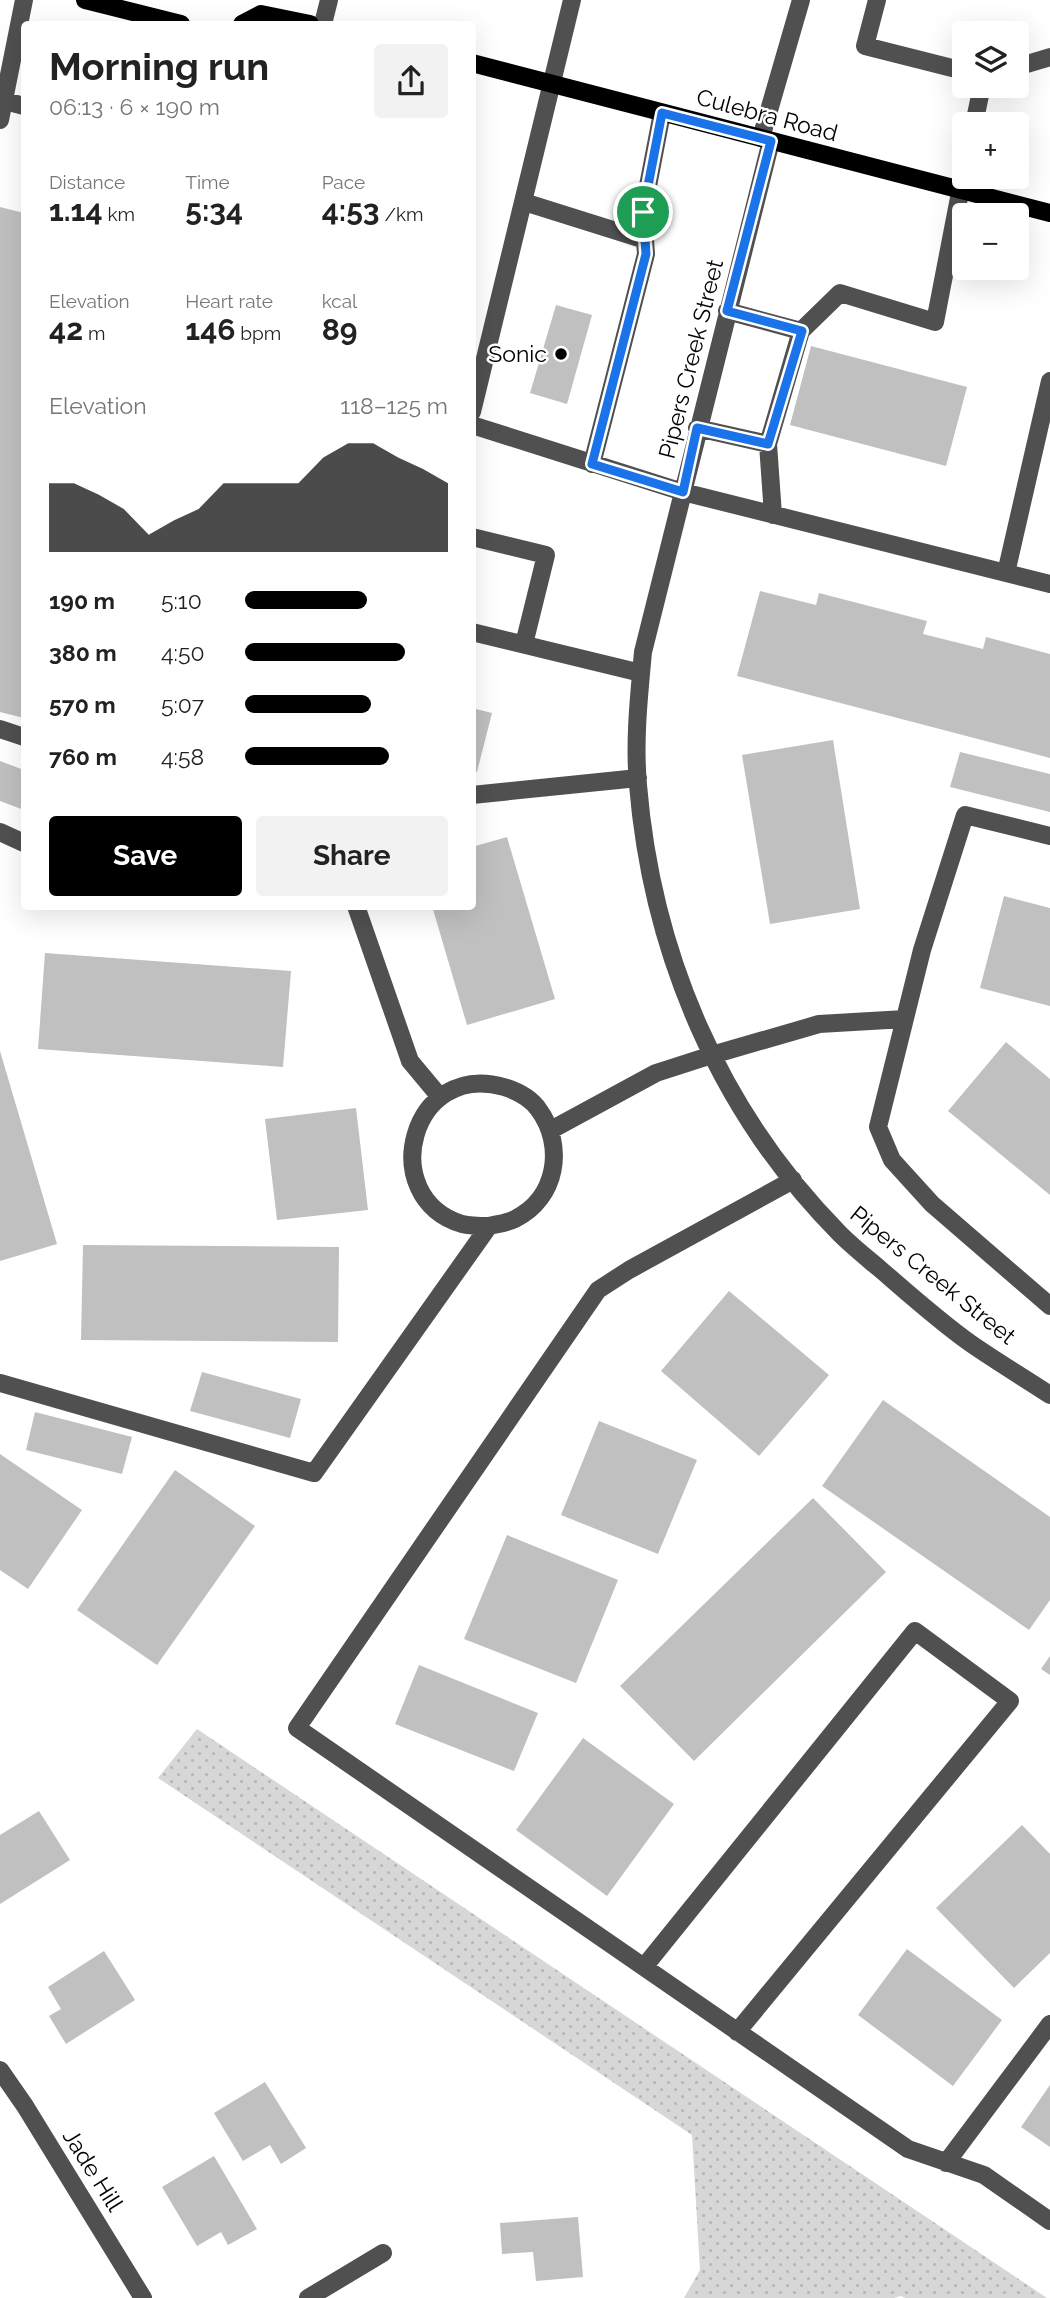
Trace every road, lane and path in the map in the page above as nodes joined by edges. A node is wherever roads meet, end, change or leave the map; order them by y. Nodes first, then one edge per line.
1 (24, 0) edge
2 (85, 0) edge
3 (329, 0) edge
4 (572, 0) edge
5 (801, 0) edge
6 (877, 0) edge
7 (259, 7) edge
8 (169, 21) edge
9 (245, 21) edge
10 (301, 21) edge
11 (324, 21) edge
12 (1050, 57) edge
13 (1029, 63) edge
14 (476, 64) edge
15 (952, 68) edge
16 (553, 85) junction
17 (5, 101) junction
18 (21, 105) edge
19 (662, 113) junction
20 (0, 120) edge
21 (766, 140) junction
22 (961, 190) junction
23 (524, 202) junction
24 (1050, 213) edge
25 (645, 240) junction
26 (727, 311) junction
27 (802, 331) junction
28 (1050, 381) edge
29 (476, 396) edge
30 (476, 426) edge
31 (697, 428) junction
32 (768, 444) junction
33 (592, 464) junction
34 (683, 492) junction
35 (773, 515) junction
36 (476, 538) edge
37 (1006, 573) junction
38 (1050, 584) edge
39 (476, 633) edge
40 (524, 644) junction
41 (641, 673) junction
42 (0, 729) edge
43 (21, 736) edge
44 (638, 778) junction
45 (476, 795) edge
46 (0, 832) edge
47 (1050, 836) edge
48 (21, 842) edge
49 (357, 910) edge
50 (905, 1018) junction
51 (712, 1055) junction
52 (440, 1097) junction
53 (551, 1130) junction
54 (793, 1180) junction
55 (489, 1226) junction
56 (1050, 1306) edge
57 (0, 1383) edge
58 (1050, 1395) edge
59 (644, 1967) junction
60 (1050, 2024) edge
61 (737, 2032) junction
62 (0, 2070) edge
63 (946, 2163) junction
64 (1050, 2221) edge
65 (383, 2253) dead end
66 (143, 2298) edge
67 (308, 2298) edge

1 - 17 street
2 - 8 main road
3 - 11 street
4 - 16 street
5 - 21 street, Pipers Creek Street
6 - 15 street
7 - 9 main road
7 - 10 main road
12 - 13 street
14 - 16 main road, Culebra Road
16 - 19 main road, Culebra Road
16 - 23 street
17 - 18 street
17 - 20 street
19 - 21 main road, Culebra Road
19 - 25 street
21 - 22 main road, Culebra Road
21 - 26 street, Pipers Creek Street
22 - 24 main road, Culebra Road
22 - 27 street
23 - 25 street
23 - 29 street
25 - 33 street
26 - 27 street
26 - 31 street, Pipers Creek Street
27 - 32 street
28 - 37 street
30 - 33 street
31 - 32 street
31 - 34 street, Pipers Creek Street
32 - 35 street
33 - 34 street
34 - 35 street
34 - 41 street, Pipers Creek Street
35 - 37 street
36 - 40 street
37 - 38 street
39 - 40 street
40 - 41 street
41 - 44 street, Pipers Creek Street
42 - 43 street
44 - 45 street
44 - 51 street, Pipers Creek Street
46 - 48 street
47 - 50 street
49 - 52 street
50 - 51 street
50 - 56 street
51 - 53 street
51 - 54 street, Pipers Creek Street
52 - 53 street
52 - 55 street
53 - 55 street
54 - 58 street, Pipers Creek Street
54 - 59 street
55 - 57 street
59 - 61 street
59 - 61 street
60 - 63 street
61 - 63 street
62 - 66 street, Jade Hill
63 - 64 street
65 - 67 street

